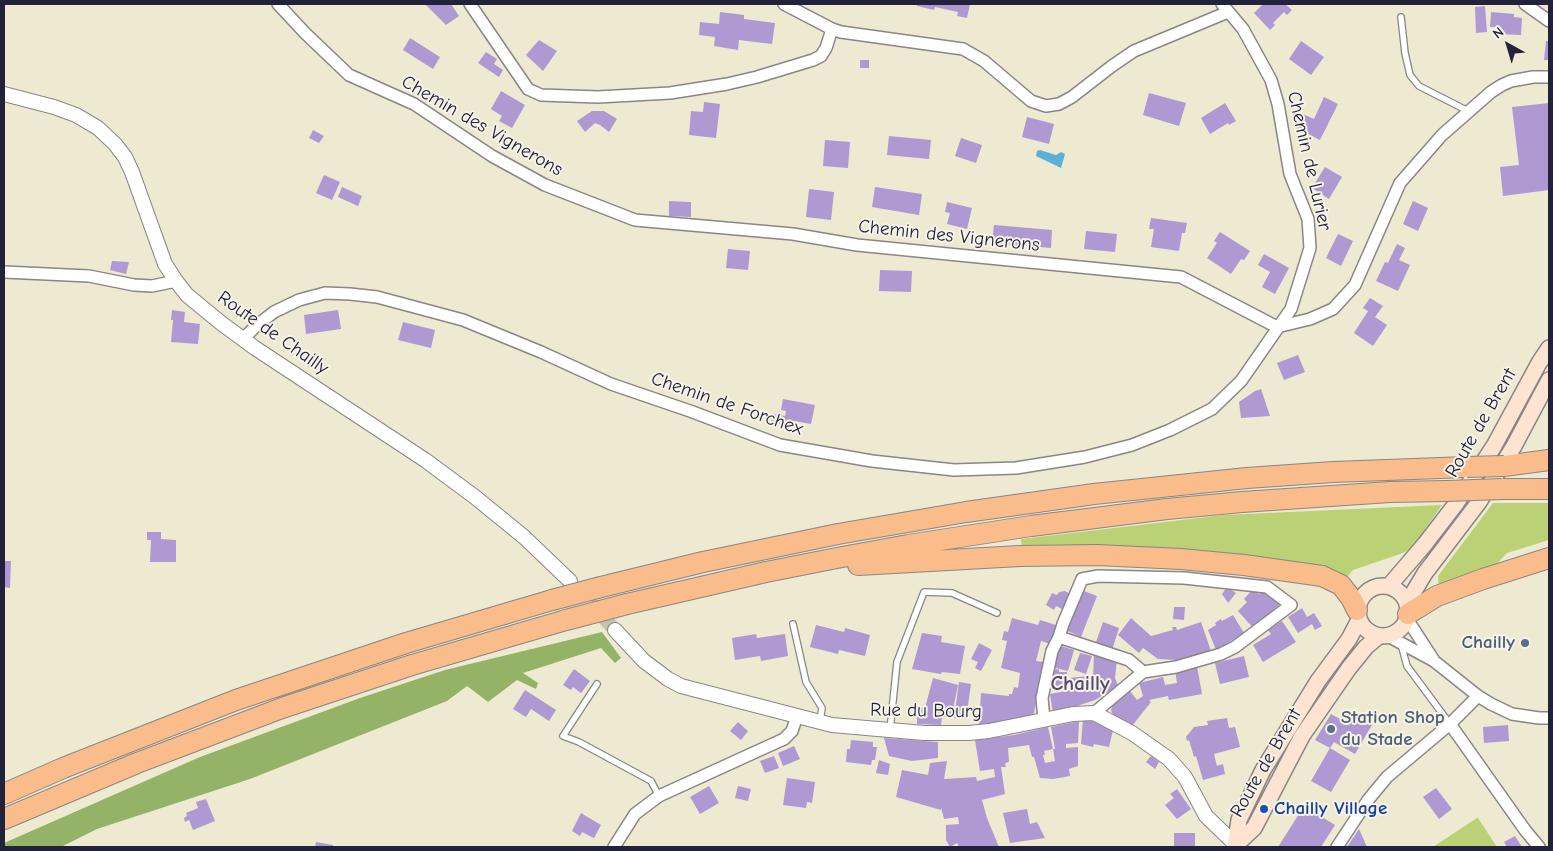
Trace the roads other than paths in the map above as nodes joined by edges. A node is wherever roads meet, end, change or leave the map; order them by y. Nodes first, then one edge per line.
1 (278, 4) edge
2 (470, 4) edge
3 (784, 4) edge
4 (1525, 4) edge
5 (1225, 8) edge
6 (1401, 17) dead end
7 (1549, 20) edge
8 (832, 29) junction
9 (1549, 77) edge
10 (4, 94) edge
11 (1468, 111) junction
12 (4, 272) edge
13 (176, 281) junction
14 (1291, 309) joint
15 (1277, 328) junction
16 (243, 339) junction
17 (1549, 348) edge
18 (1549, 380) edge
19 (1549, 460) edge
20 (1512, 465) junction
21 (1549, 466) edge
22 (1549, 489) edge
23 (1549, 558) edge
24 (766, 572) junction
25 (570, 581) tunnel mouth
26 (1389, 586) junction
27 (997, 612) dead end
28 (1407, 612) junction
29 (1358, 615) junction
30 (792, 624) dead end
31 (615, 630) tunnel mouth
32 (1383, 636) junction
33 (1059, 637) junction
34 (1401, 644) junction
35 (1434, 661) junction
36 (1143, 672) junction
37 (597, 684) dead end
38 (1478, 696) junction
39 (1094, 713) junction
40 (797, 716) junction
41 (1549, 718) edge
42 (1044, 720) junction
43 (820, 722) junction
44 (1450, 724) junction
45 (890, 730) junction
46 (4, 794) edge
47 (659, 796) junction
48 (4, 819) edge
49 (614, 847) edge
50 (1237, 847) edge
51 (1337, 847) edge
52 (1539, 847) edge

1 - 15 street, Chemin des Vignerons
2 - 8 street
3 - 8 street
4 - 7 street
5 - 8 street
5 - 14 street, Chemin de Lurier
6 - 11 lane
9 - 11 street
10 - 13 street, Route de Chailly
11 - 15 street
12 - 13 street
13 - 16 street, Route de Chailly
14 - 15 street, Chemin de Forchex
15 - 16 street, Chemin de Forchex
16 - 25 street, Route de Chailly
17 - 26 main road, Route de Brent
18 - 28 main road, Route de Brent
19 - 20 highway
20 - 21 highway
20 - 46 highway, bridge
22 - 24 highway, bridge
23 - 28 highway
24 - 29 highway
24 - 48 highway, bridge
26 - 28 main road
26 - 29 main road
27 - 45 lane
28 - 32 main road
28 - 35 street
29 - 32 main road
29 - 50 main road, Route de Brent
30 - 43 lane
31 - 40 street
32 - 34 street
32 - 50 main road, Route de Brent
33 - 36 street
33 - 36 street
33 - 42 street
34 - 35 street
34 - 44 lane
35 - 38 street
36 - 39 street
37 - 47 lane
38 - 41 street
38 - 44 street
39 - 42 street, Rue du Bourg
39 - 50 street
40 - 43 street, Rue du Bourg
40 - 47 street
42 - 45 street, Rue du Bourg
43 - 45 street, Rue du Bourg
44 - 51 street
44 - 52 street
47 - 49 street

